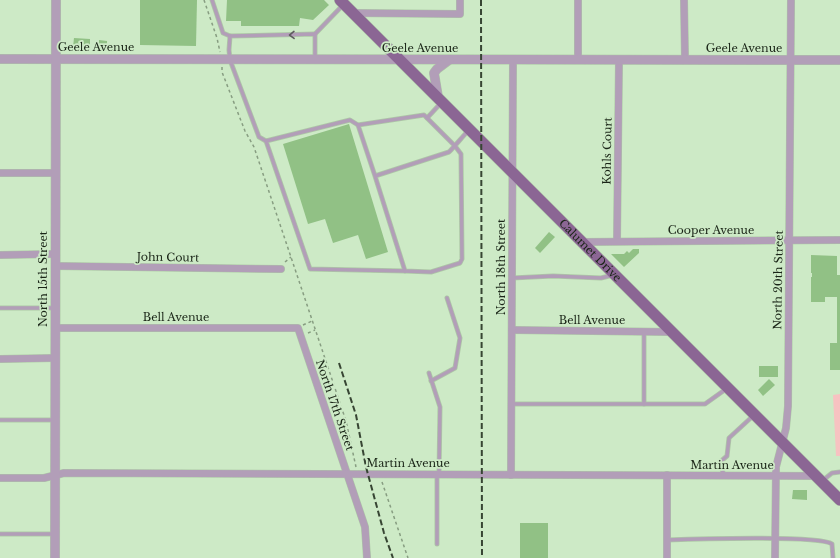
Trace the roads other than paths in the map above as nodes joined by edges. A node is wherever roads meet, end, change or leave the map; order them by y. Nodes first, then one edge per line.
1 (56, 0) edge
2 (212, 0) edge
3 (460, 0) edge
4 (578, 0) edge
5 (684, 0) edge
6 (791, 0) edge
7 (342, 2) edge
8 (353, 13) junction
9 (315, 34) junction
10 (230, 36) junction
11 (0, 59) edge
12 (56, 59) junction
13 (225, 60) junction
14 (315, 60) junction
15 (449, 60) junction
16 (512, 60) junction
17 (578, 60) junction
18 (619, 60) junction
19 (685, 60) junction
20 (791, 60) junction
21 (840, 60) edge
22 (401, 61) junction
23 (440, 99) junction
24 (427, 118) junction
25 (358, 125) junction
26 (470, 130) junction
27 (266, 141) junction
28 (455, 146) junction
29 (0, 173) edge
30 (55, 173) junction
31 (513, 173) junction
32 (375, 176) junction
33 (789, 240) junction
34 (840, 240) edge
35 (617, 241) junction
36 (582, 242) junction
37 (55, 254) junction
38 (0, 255) edge
39 (55, 266) junction
40 (281, 269) dead end
41 (405, 271) junction
42 (614, 274) junction
43 (512, 278) junction
44 (447, 298) dead end
45 (0, 308) edge
46 (55, 308) junction
47 (55, 328) junction
48 (298, 328) joint
49 (512, 330) junction
50 (644, 332) junction
51 (671, 332) junction
52 (55, 358) junction
53 (0, 359) edge
54 (429, 373) dead end
55 (431, 381) junction
56 (727, 388) junction
57 (512, 404) junction
58 (644, 404) junction
59 (754, 415) junction
60 (0, 420) edge
61 (55, 420) junction
62 (782, 442) junction
63 (840, 472) edge
64 (347, 474) junction
65 (438, 474) junction
66 (511, 475) junction
67 (667, 475) junction
68 (55, 476) junction
69 (724, 476) junction
70 (776, 476) junction
71 (0, 478) edge
72 (819, 479) junction
73 (840, 500) edge
74 (0, 534) edge
75 (54, 534) junction
76 (776, 539) junction
77 (667, 540) junction
78 (436, 544) dead end
79 (54, 558) edge
80 (367, 558) edge
81 (667, 558) edge
82 (776, 558) edge
83 (833, 558) edge

1 - 12 street, North 15th Street
2 - 10 lane
3 - 8 street
4 - 17 street
5 - 19 street
6 - 20 street, North 20th Street
7 - 8 main road, Calumet Drive
7 - 9 lane
8 - 22 main road, Calumet Drive
9 -> 10 lane
9 - 14 lane
10 - 13 lane
11 - 12 street, Geele Avenue
12 - 13 street, Geele Avenue
12 - 30 street, North 15th Street
13 - 14 street, Geele Avenue
13 - 27 lane
14 - 22 street, Geele Avenue
15 - 16 street, Geele Avenue
15 - 22 street, Geele Avenue
15 - 23 street
16 - 17 street, Geele Avenue
16 - 31 street, North 18th Street
17 - 18 street, Geele Avenue
18 - 19 street, Geele Avenue
18 - 35 street, Kohls Court
19 - 20 street, Geele Avenue
20 - 21 street, Geele Avenue
20 - 33 street, North 20th Street
22 - 23 main road, Calumet Drive
23 - 24 lane
23 - 26 main road, Calumet Drive
24 - 25 lane
24 - 28 lane
25 - 27 lane
25 - 32 lane
26 - 28 lane
26 - 31 main road, Calumet Drive
27 - 41 lane
28 - 32 lane
28 - 41 lane
29 - 30 street
30 - 37 street, North 15th Street
31 - 36 main road, Calumet Drive
31 - 43 street, North 18th Street
32 - 41 lane
33 - 34 street, Cooper Avenue
33 - 35 street, Cooper Avenue
33 - 62 street, North 20th Street
35 - 36 street, Cooper Avenue
36 - 42 main road, Calumet Drive
37 - 38 street
37 - 39 street, North 15th Street
39 - 40 street, John Court
39 - 46 street, North 15th Street
42 - 43 lane
42 - 51 main road, Calumet Drive
43 - 49 street, North 18th Street
44 - 55 lane
45 - 46 lane
46 - 47 street, North 15th Street
47 - 48 street, Bell Avenue
47 - 52 street, North 15th Street
48 - 64 street, North 17th Street
49 - 50 street, Bell Avenue
49 - 57 street, North 18th Street
50 - 51 street, Bell Avenue
50 - 58 lane
51 - 56 main road, Calumet Drive
52 - 53 street
52 - 61 street, North 15th Street
54 - 55 lane
55 - 65 lane
56 - 58 lane
56 - 59 main road, Calumet Drive
57 - 58 lane
57 - 66 street, North 18th Street
59 - 62 main road, Calumet Drive
59 - 69 lane
60 - 61 lane
61 - 68 street, North 15th Street
62 - 70 street, North 20th Street
62 - 72 main road, Calumet Drive
63 - 72 lane
64 - 65 street, Martin Avenue
64 - 68 street, Martin Avenue
64 - 80 street, North 17th Street
65 - 66 street, Martin Avenue
65 - 78 lane
66 - 67 street, Martin Avenue
67 - 69 street, Martin Avenue
67 - 77 street
68 - 71 street, Martin Avenue
68 - 75 street, North 15th Street
69 - 70 street, Martin Avenue
70 - 72 street, Martin Avenue
70 - 76 street, North 20th Street
72 - 73 main road, Calumet Drive
74 - 75 lane
75 - 79 street, North 15th Street
76 - 77 lane
76 - 82 street, North 20th Street
76 - 83 lane
77 - 81 street

